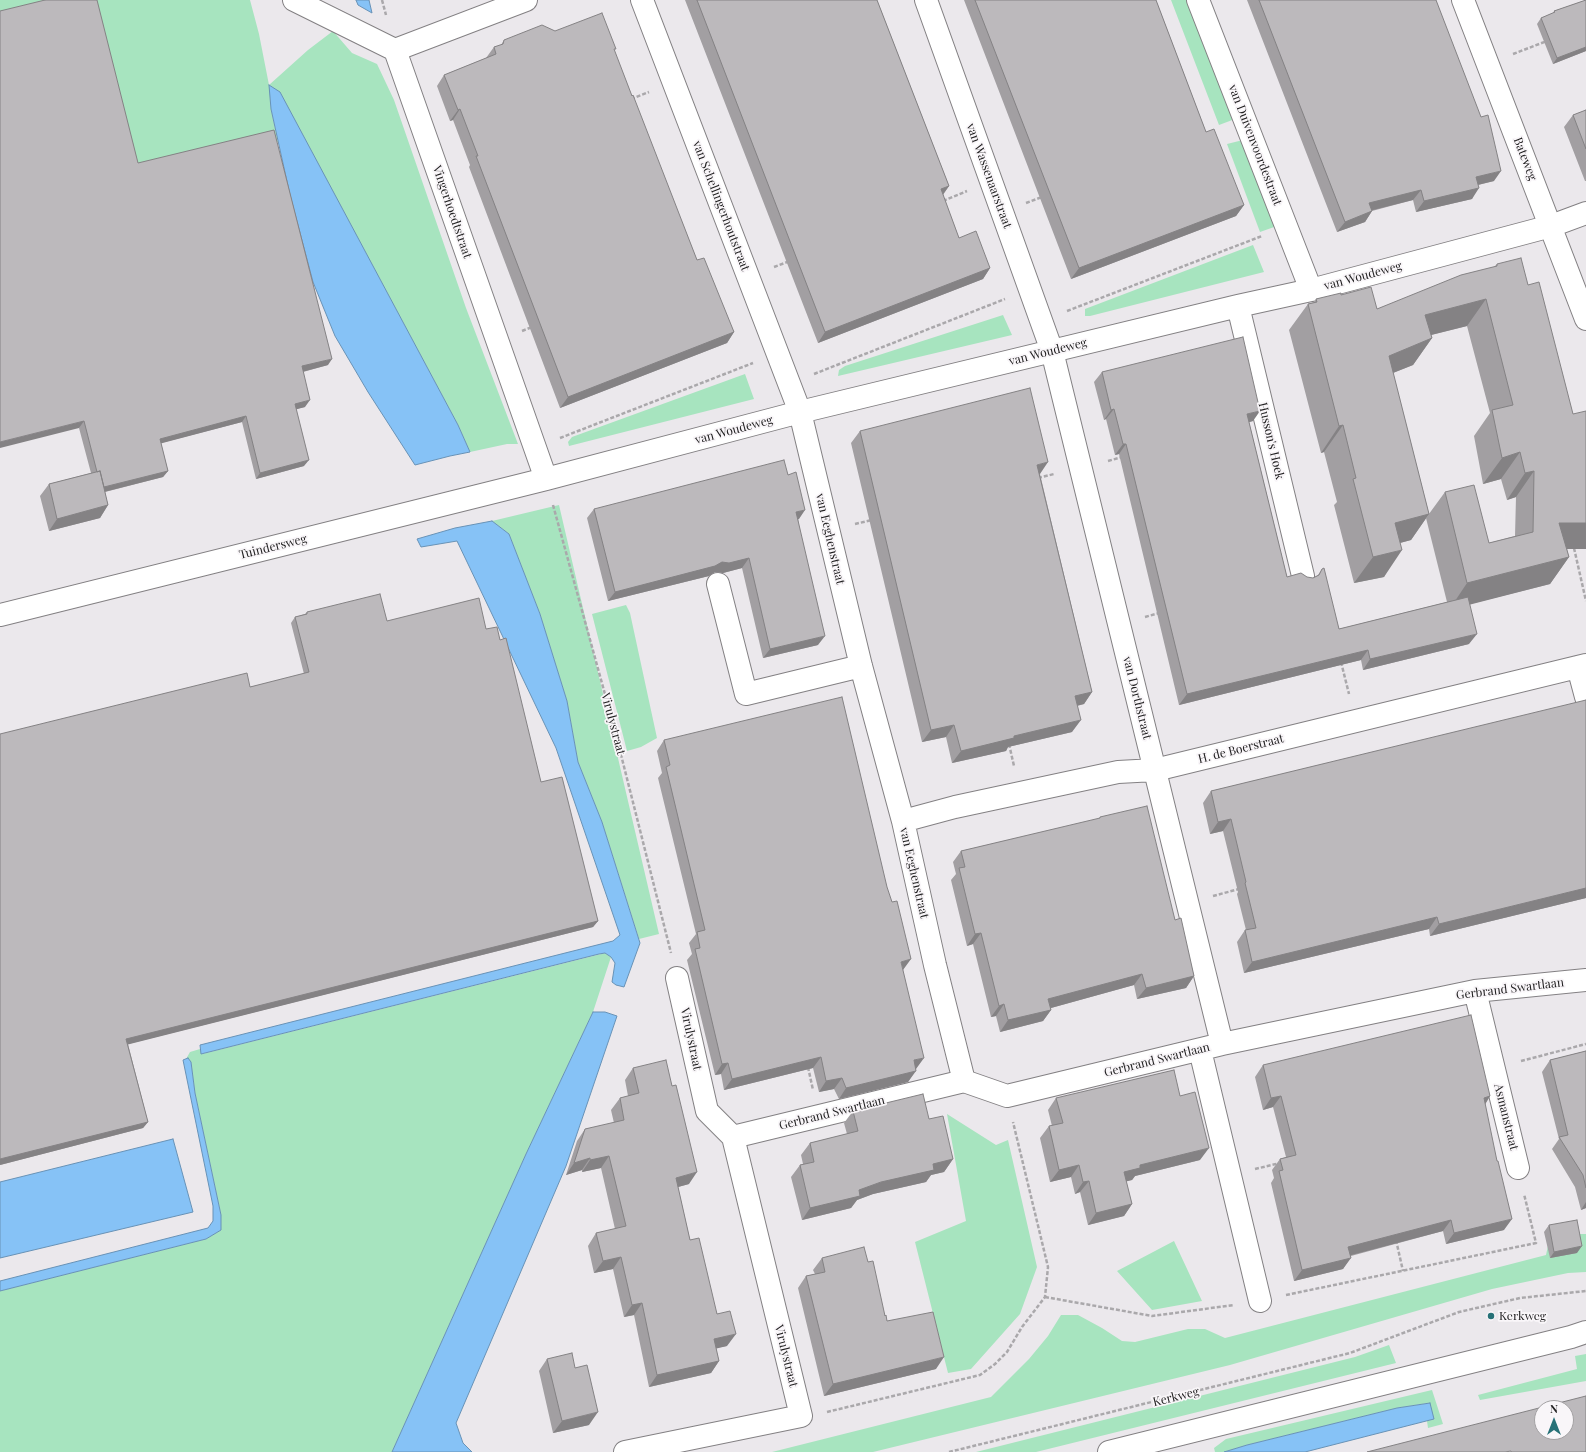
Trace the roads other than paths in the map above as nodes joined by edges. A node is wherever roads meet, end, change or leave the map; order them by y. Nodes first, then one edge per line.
1 (294, 0) edge
2 (526, 0) edge
3 (642, 0) edge
4 (926, 0) edge
5 (1198, 0) edge
6 (1463, 0) edge
7 (395, 50) junction
8 (1586, 213) edge
9 (1551, 226) junction
10 (1311, 290) junction
11 (1238, 306) junction
12 (1586, 319) edge
13 (1052, 352) junction
14 (800, 412) junction
15 (546, 479) junction
16 (1303, 576) edge
17 (718, 584) dead end
18 (0, 616) edge
19 (861, 666) junction
20 (1582, 666) edge
21 (1586, 697) edge
22 (1155, 770) junction
23 (902, 821) junction
24 (677, 978) road end
25 (1586, 980) edge
26 (1475, 991) junction
27 (1222, 1044) junction
28 (1200, 1050) junction
29 (964, 1081) junction
30 (734, 1137) junction
31 (1518, 1168) road end
32 (1260, 1301) road end
33 (1581, 1336) edge
34 (625, 1452) edge
35 (1109, 1452) edge

1 - 7 street
2 - 7 street
3 - 14 street, van Schellingerhoutstraat
4 - 13 street, van Wassenaarstraat
5 - 10 street, van Duivenvoordestraat
6 - 9 street, Bateweg
7 - 15 street, Vingerhoedtstraat
8 - 9 street, van Woudeweg
9 - 10 street, van Woudeweg
9 - 12 street, Bateweg
10 - 11 street, van Woudeweg
11 - 13 street, van Woudeweg
11 - 16 street, Husson's Hoek
13 - 14 street, van Woudeweg
13 - 22 street, van Dorthstraat
14 - 15 street, van Woudeweg
14 - 19 street, van Eeghenstraat
15 - 18 street, Tuindersweg
17 - 19 street
19 - 23 street, van Eeghenstraat
20 - 21 street, H. de Boerstraat
20 - 22 street, H. de Boerstraat
22 - 23 street, H. de Boerstraat
22 - 27 street, van Dorthstraat
23 - 29 street, van Eeghenstraat
24 - 30 street, Virulystraat
25 - 26 street, Gerbrand Swartlaan
26 - 27 street, Gerbrand Swartlaan
26 - 31 street, Asmanstraat
27 - 28 street, Gerbrand Swartlaan
28 - 29 street, Gerbrand Swartlaan
28 - 32 street
29 - 30 street, Gerbrand Swartlaan
30 - 34 street, Virulystraat
33 - 35 street

